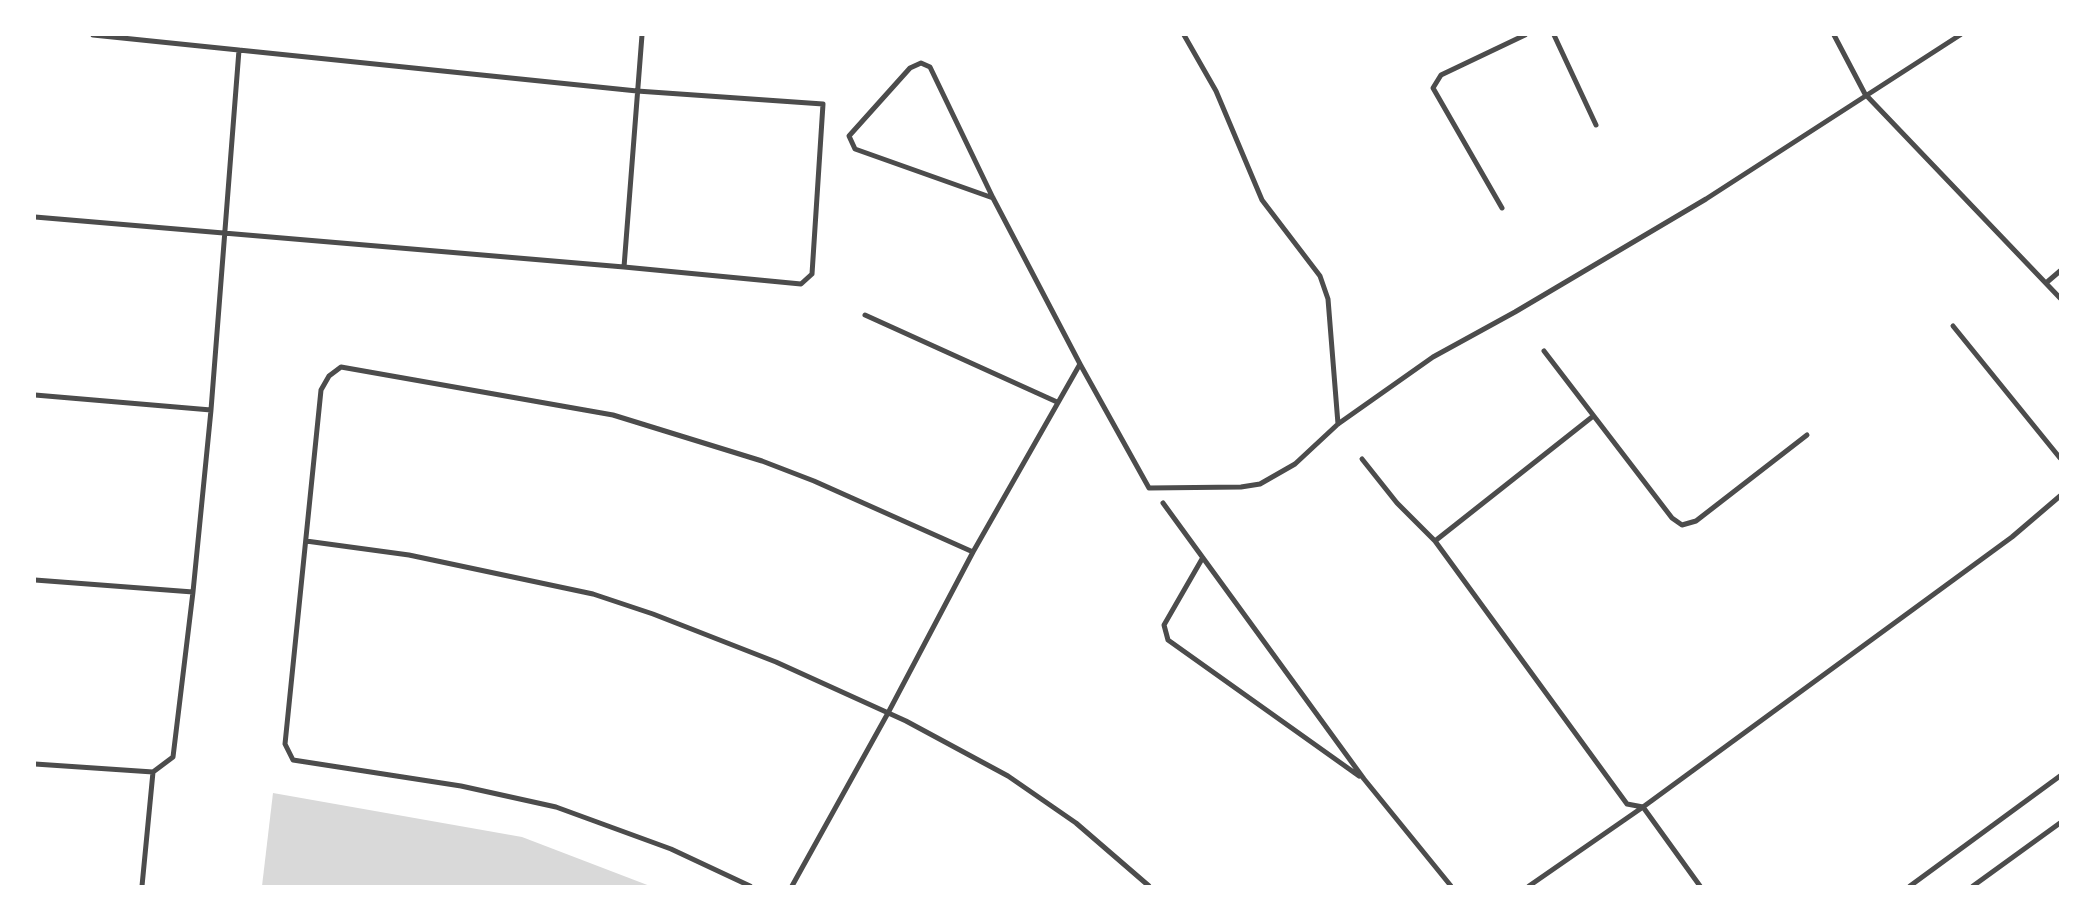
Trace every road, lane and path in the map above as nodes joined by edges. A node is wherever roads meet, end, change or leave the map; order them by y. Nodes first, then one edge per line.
1 (93, 35) edge
2 (642, 35) edge
3 (1184, 35) edge
4 (1525, 35) edge
5 (1554, 35) edge
6 (1834, 35) edge
7 (1960, 35) edge
8 (239, 50) junction
9 (637, 91) junction
10 (1865, 94) junction
11 (1596, 125) dead end
12 (993, 198) junction
13 (1502, 208) dead end
14 (35, 218) edge
15 (224, 234) junction
16 (624, 266) junction
17 (2060, 271) edge
18 (2046, 283) junction
19 (2060, 298) edge
20 (865, 316) dead end
21 (1953, 326) dead end
22 (1544, 351) dead end
23 (1080, 364) junction
24 (35, 395) edge
25 (1057, 402) junction
26 (211, 410) junction
27 (1592, 417) junction
28 (1338, 424) junction
29 (1807, 435) dead end
30 (2060, 458) edge
31 (1362, 459) dead end
32 (2060, 496) edge
33 (1163, 503) dead end
34 (306, 541) junction
35 (1435, 541) junction
36 (972, 552) junction
37 (1202, 559) junction
38 (35, 580) edge
39 (192, 592) junction
40 (888, 713) junction
41 (35, 764) edge
42 (153, 772) junction
43 (2060, 776) edge
44 (1364, 779) junction
45 (1643, 807) junction
46 (2060, 823) edge
47 (1978, 885) edge
48 (142, 886) edge
49 (750, 886) edge
50 (792, 886) edge
51 (1149, 886) edge
52 (1451, 886) edge
53 (1529, 886) edge
54 (1700, 886) edge
55 (1910, 886) edge

1 - 8 street
2 - 9 street
3 - 28 street
4 - 13 street
5 - 11 street
6 - 10 street
7 - 10 street
8 - 9 street
8 - 15 street
9 - 16 street
9 - 16 street
10 - 18 street
10 - 28 street
12 - 12 street
12 - 23 street
14 - 15 street
15 - 16 street
15 - 26 street
17 - 18 street
18 - 19 street
20 - 25 street
21 - 30 street
22 - 27 street
23 - 25 street
23 - 28 street
24 - 26 street
25 - 36 street
26 - 39 street
27 - 29 street
27 - 35 street
31 - 35 street
32 - 45 street
33 - 37 street
34 - 36 street
34 - 40 street
34 - 49 street
35 - 45 street
36 - 40 street
37 - 44 street
37 - 44 street
38 - 39 street
39 - 42 street
40 - 50 street
40 - 51 street
41 - 42 street
42 - 48 street
43 - 55 street
44 - 52 street
45 - 53 street
45 - 54 street
46 - 47 street

